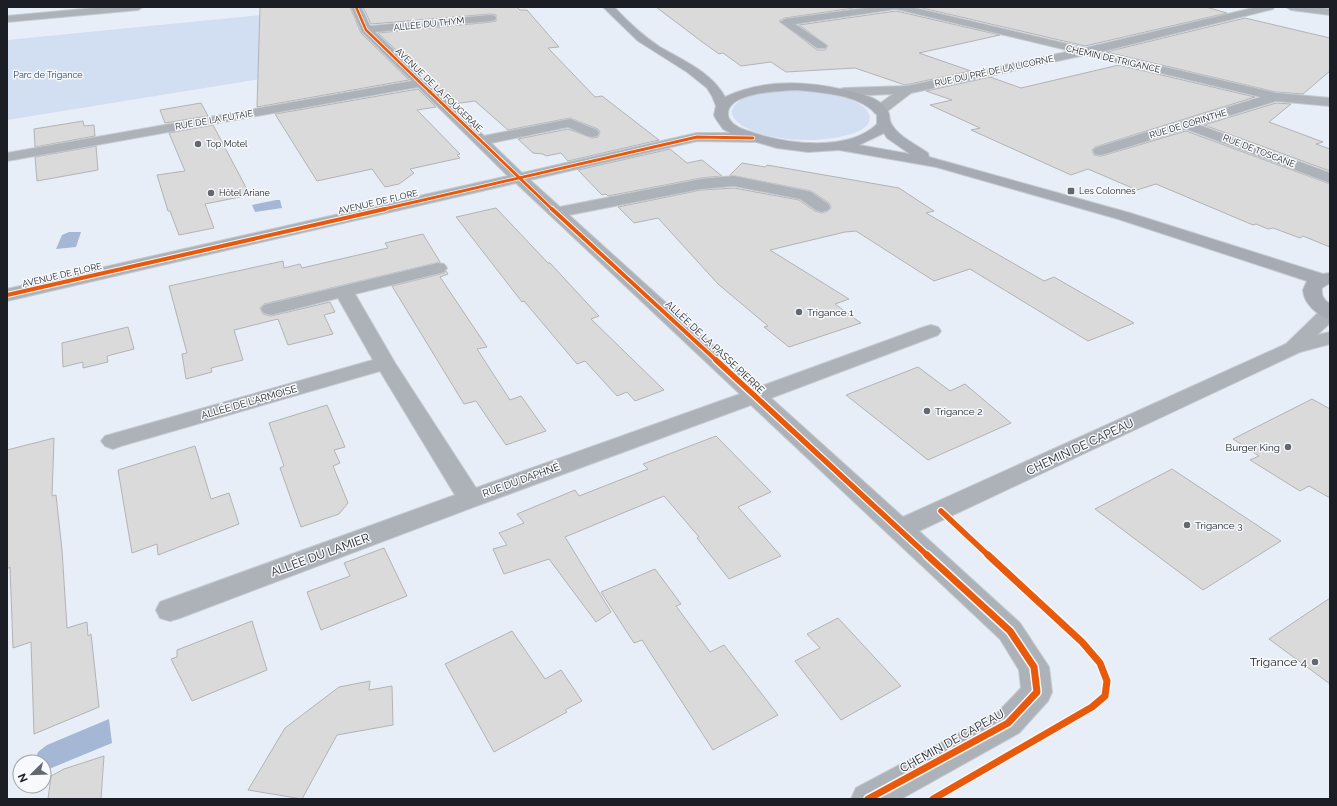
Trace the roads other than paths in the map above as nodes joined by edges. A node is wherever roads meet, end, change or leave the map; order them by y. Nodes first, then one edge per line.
1 (138, 7) edge
2 (356, 7) edge
3 (484, 7) edge
4 (608, 7) edge
5 (894, 7) edge
6 (898, 7) edge
7 (1269, 7) edge
8 (1291, 7) edge
9 (955, 9) dead end
10 (61, 11) edge
11 (1330, 12) edge
12 (928, 14) junction
13 (7, 19) edge
14 (366, 30) junction
15 (821, 46) dead end
16 (1084, 52) junction
17 (698, 74) junction
18 (720, 80) dead end
19 (421, 83) junction
20 (734, 83) dead end
21 (774, 87) junction
22 (906, 90) junction
23 (844, 92) junction
24 (1276, 97) junction
25 (1330, 102) edge
26 (880, 110) junction
27 (723, 113) junction
28 (884, 124) junction
29 (1188, 124) junction
30 (592, 133) dead end
31 (697, 137) junction
32 (753, 138) junction
33 (481, 141) junction
34 (836, 145) junction
35 (1100, 151) dead end
36 (7, 157) edge
37 (938, 163) junction
38 (518, 178) junction
39 (1330, 178) edge
40 (822, 207) dead end
41 (557, 214) junction
42 (438, 268) dead end
43 (1321, 284) edge
44 (344, 292) junction
45 (7, 295) edge
46 (271, 309) dead end
47 (1330, 313) edge
48 (931, 331) dead end
49 (1330, 338) edge
50 (1293, 348) junction
51 (385, 363) junction
52 (755, 396) junction
53 (113, 441) dead end
54 (470, 499) junction
55 (899, 530) junction
56 (170, 610) dead end
57 (868, 799) edge

1 - 10 street
2 - 14 street, AVENUE DE LA FOUGERAIE
3 - 14 street, ALLÉE DU THYM
4 - 17 main road
5 - 15 street
6 - 12 street, CHEMIN DE TRIGANCE
7 - 16 street, RUE DU PRÉ DE LA LICORNE
8 - 11 street
9 - 12 street
10 - 13 street
12 - 16 street, CHEMIN DE TRIGANCE
14 - 19 street, AVENUE DE LA FOUGERAIE
16 - 22 street, RUE DU PRÉ DE LA LICORNE
16 - 24 street, CHEMIN DE TRIGANCE
17 - 18 main road
17 - 27 main road
19 - 33 street, AVENUE DE LA FOUGERAIE
19 - 36 street, RUE DE LA FUTAIE
20 - 21 main road
21 - 23 main road
21 - 27 main road
22 - 23 street, RUE DU PRÉ DE LA LICORNE
22 - 26 street
23 - 26 main road
24 - 25 street, CHEMIN DE TRIGANCE
24 - 29 street, RUE DE CORINTHE
26 - 28 main road
27 - 31 street, AVENUE DE FLORE
27 - 32 main road
28 - 34 main road
28 - 37 main road
29 - 35 street, RUE DE CORINTHE
29 - 39 street, RUE DE TOSCANE
30 - 33 street
31 - 32 street, AVENUE DE FLORE
31 - 38 street, AVENUE DE FLORE
32 - 34 main road
33 - 38 street, AVENUE DE LA FOUGERAIE
34 - 37 main road
37 - 43 main road
38 - 41 street, ALLÉE DE LA PASSE PIERRE
38 - 45 street, AVENUE DE FLORE
40 - 41 street
41 - 52 street, ALLÉE DE LA PASSE PIERRE
42 - 44 street
43 - 47 main road
44 - 46 street
44 - 51 street, RUE DU DAPHNÉ
47 - 50 street, CHEMIN DE CAPEAU
48 - 52 street, RUE DU DAPHNÉ
49 - 50 street, CHEMIN DE CAPEAU
50 - 55 street, CHEMIN DE CAPEAU
51 - 53 street, ALLÉE DE L'ARMOISE
51 - 54 street, RUE DU DAPHNÉ
52 - 54 street, RUE DU DAPHNÉ
52 - 55 street, ALLÉE DE LA PASSE PIERRE
54 - 56 street, ALLÉE DU LAMIER
55 - 57 street, CHEMIN DE CAPEAU

